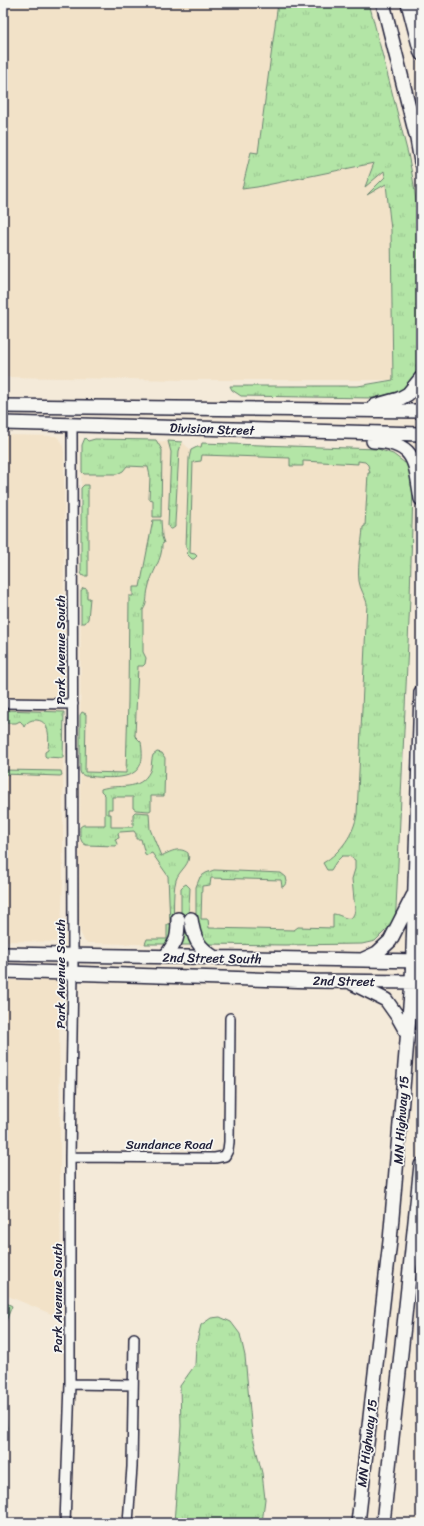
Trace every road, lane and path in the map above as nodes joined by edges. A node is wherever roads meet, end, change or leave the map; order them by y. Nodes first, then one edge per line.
1 (383, 3) edge
2 (408, 3) edge
3 (421, 53) edge
4 (421, 162) edge
5 (421, 378) edge
6 (3, 406) edge
7 (361, 410) junction
8 (421, 411) edge
9 (3, 423) edge
10 (72, 425) junction
11 (292, 432) junction
12 (421, 434) edge
13 (421, 499) edge
14 (421, 692) edge
15 (3, 703) edge
16 (73, 704) junction
17 (415, 893) junction
18 (178, 919) dead end
19 (191, 919) dead end
20 (3, 954) edge
21 (73, 955) junction
22 (165, 957) junction
23 (214, 958) junction
24 (363, 960) junction
25 (417, 960) edge
26 (3, 971) edge
27 (73, 972) junction
28 (268, 979) joint
29 (348, 981) junction
30 (416, 982) edge
31 (230, 1018) dead end
32 (408, 1033) junction
33 (70, 1157) junction
34 (421, 1165) edge
35 (134, 1338) dead end
36 (70, 1384) junction
37 (133, 1385) junction
38 (65, 1523) edge
39 (128, 1523) edge
40 (358, 1523) edge
41 (383, 1523) edge

1 - 4 highway
2 - 3 highway
5 - 7 highway
6 - 7 highway, Division Street
7 - 8 highway, Division Street
9 - 10 highway, Division Street
10 - 11 highway, Division Street
10 - 16 street, Park Avenue South
11 - 12 highway, Division Street
11 - 13 highway
14 - 17 highway, MN Highway 15
15 - 16 street
16 - 21 street, Park Avenue South
17 - 24 highway
17 - 25 highway, MN Highway 15
18 - 22 highway
19 - 23 highway
20 - 21 highway, 2nd Street South
21 - 22 highway, 2nd Street South
21 - 27 street, Park Avenue South
22 - 23 highway, 2nd Street South
23 - 24 highway, 2nd Street South
24 - 25 highway, 2nd Street South
25 - 30 highway, MN Highway 15
26 - 27 highway, 2nd Street South
27 - 28 highway, 2nd Street South
27 - 33 street, Park Avenue South
28 - 29 highway, 2nd Street
29 - 30 highway, 2nd Street
29 - 32 highway
30 - 32 highway, MN Highway 15
31 - 33 street, Sundance Road
32 - 40 highway, MN Highway 15
33 - 36 street, Park Avenue South
34 - 41 highway, MN Highway 15
35 - 37 street
36 - 37 street
36 - 38 street, Park Avenue South
37 - 39 street

